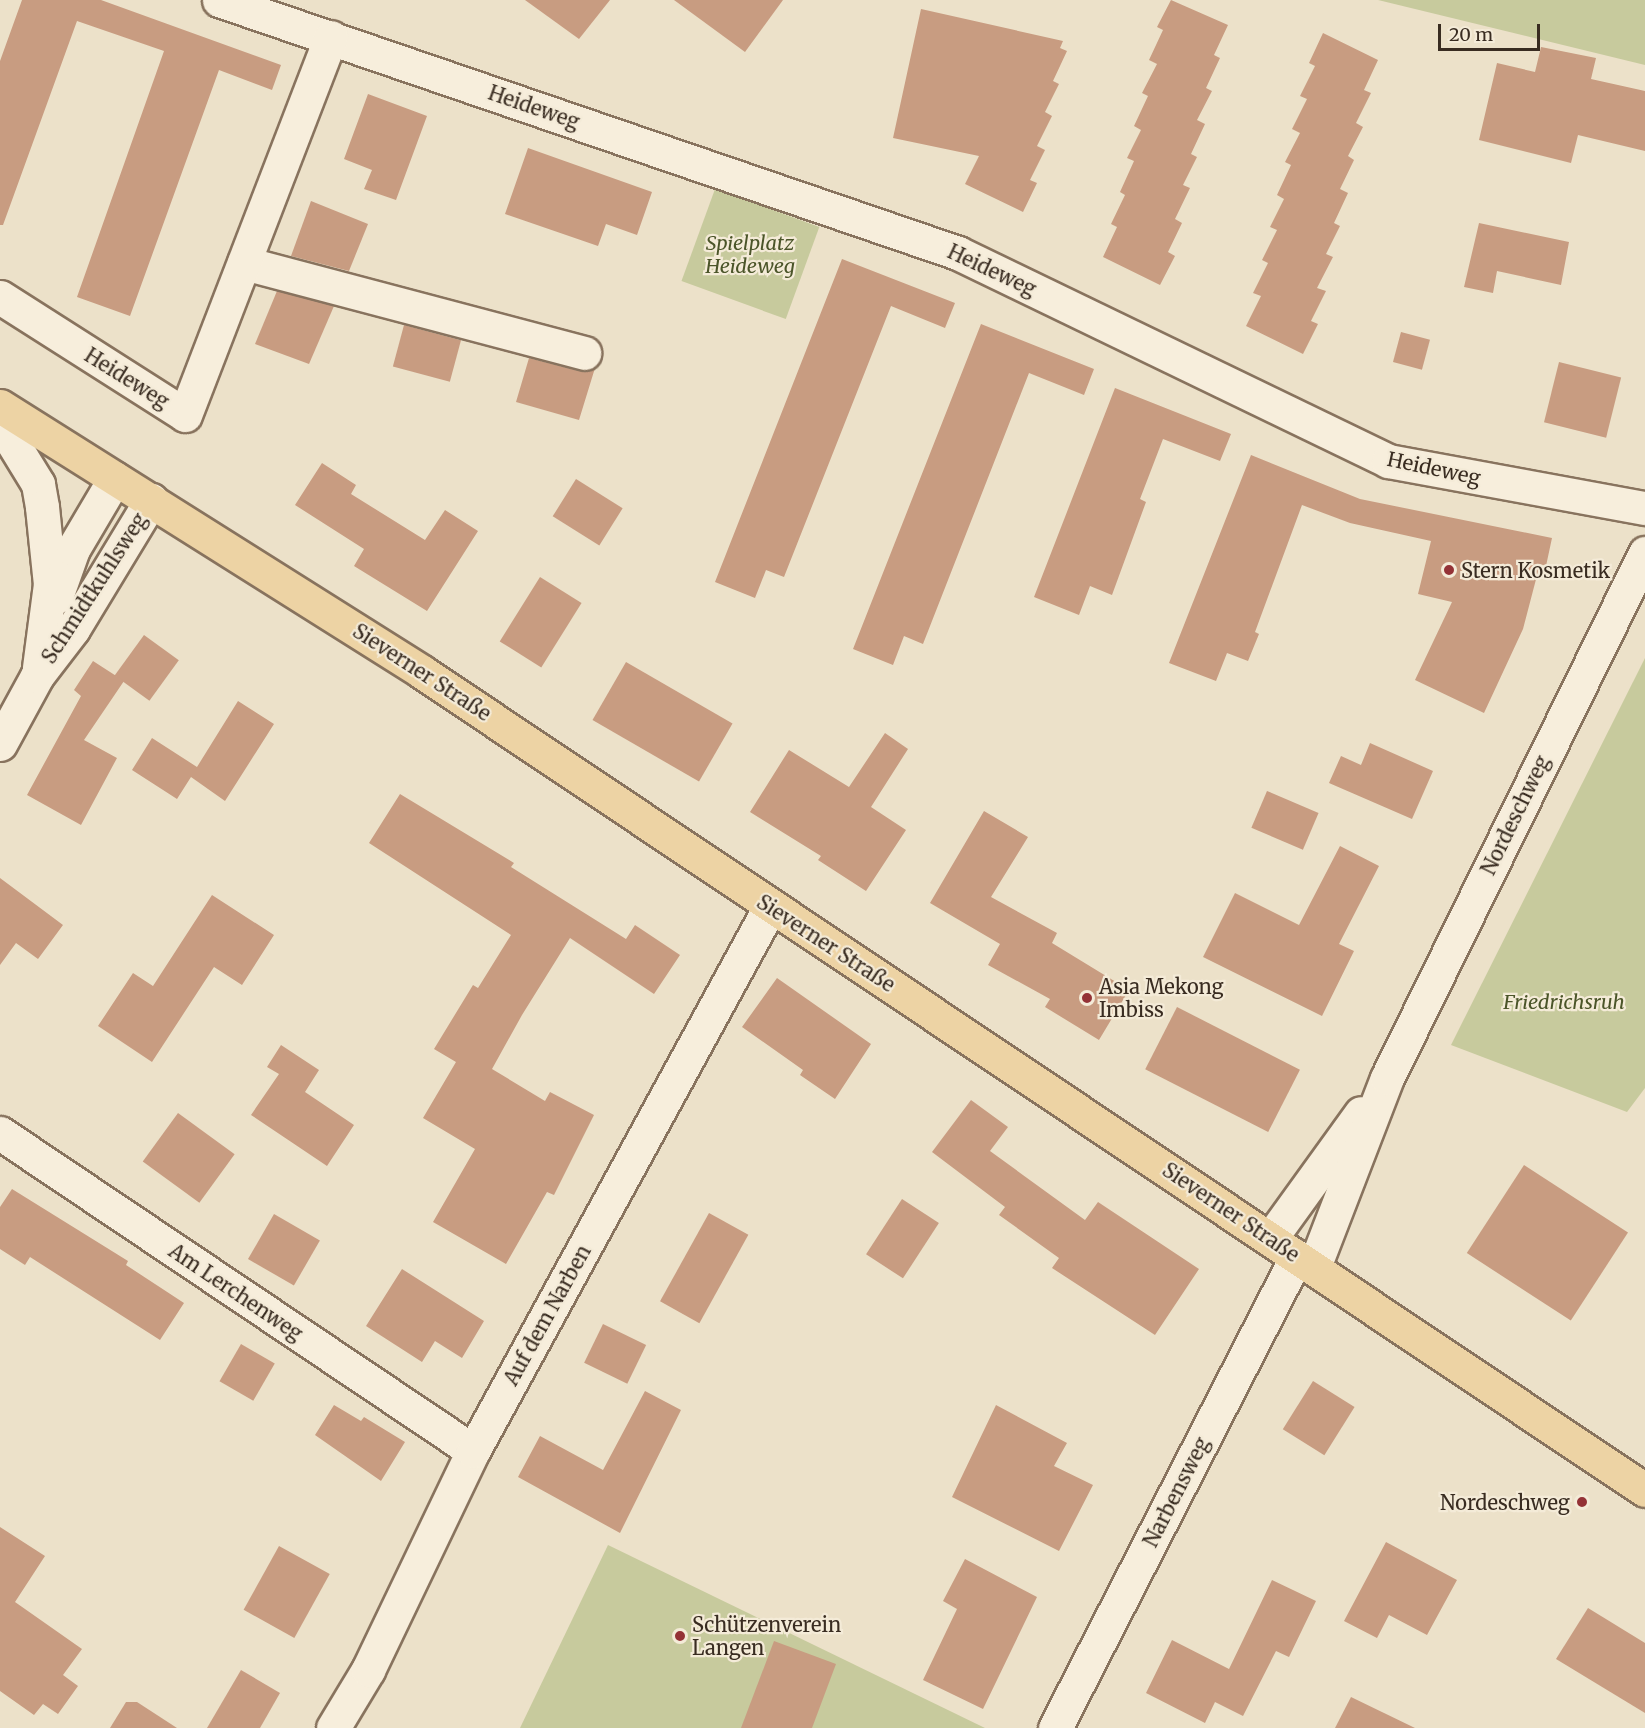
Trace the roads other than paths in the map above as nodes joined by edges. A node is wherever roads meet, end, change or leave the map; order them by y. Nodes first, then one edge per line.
1 (219, 0) edge
2 (331, 38) junction
3 (244, 263) junction
4 (0, 297) edge
5 (584, 354) dead end
6 (0, 406) edge
7 (0, 422) edge
8 (115, 478) junction
9 (151, 500) junction
10 (1645, 508) edge
11 (1645, 553) edge
12 (48, 621) junction
13 (37, 676) junction
14 (0, 744) edge
15 (770, 907) junction
16 (1387, 1078) junction
17 (0, 1133) edge
18 (1294, 1254) junction
19 (473, 1451) junction
20 (1645, 1490) edge
21 (333, 1728) edge
22 (1055, 1728) edge

1 - 2 street, Heideweg
2 - 3 street, Heideweg
2 - 10 street, Heideweg
3 - 4 street, Heideweg
3 - 5 street
6 - 8 main road, Sieverner Straße
7 - 12 street, Schmidtkuhlsweg
8 - 9 main road, Sieverner Straße
8 - 12 street, Schmidtkuhlsweg
9 - 13 street, Schmidtkuhlsweg
9 - 15 main road, Sieverner Straße
11 - 16 street, Nordeschweg
12 - 13 street, Schmidtkuhlsweg
13 - 14 street, Schmidtkuhlsweg
15 - 18 main road, Sieverner Straße
15 - 19 street, Auf dem Narben
16 - 18 street, Nordeschweg
16 - 18 street, Nordeschweg
17 - 19 street, Am Lerchenweg
18 - 20 main road, Sieverner Straße
18 - 22 street, Narbensweg
19 - 21 street, Auf dem Narben

